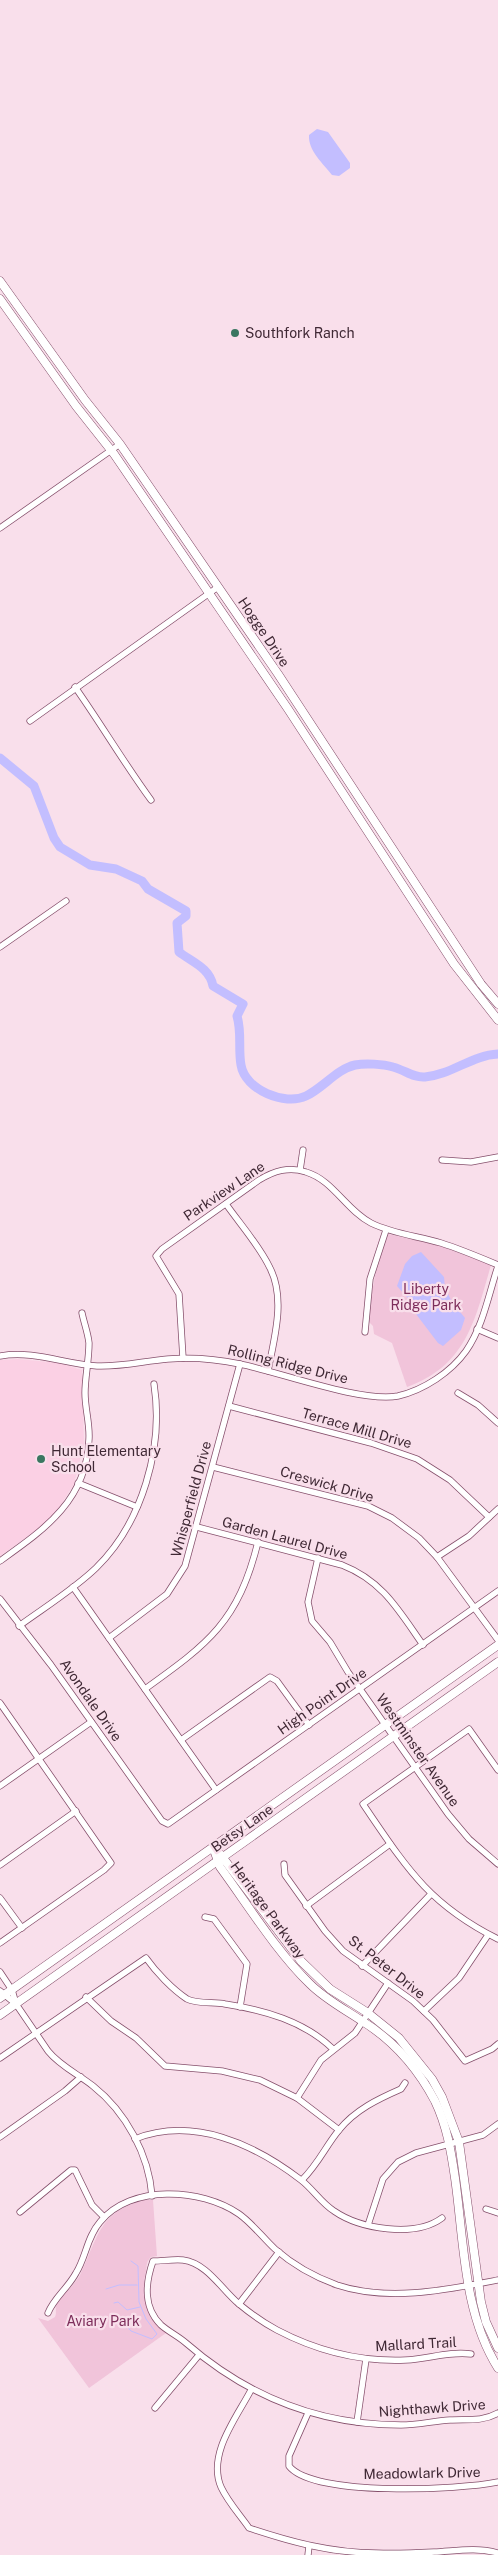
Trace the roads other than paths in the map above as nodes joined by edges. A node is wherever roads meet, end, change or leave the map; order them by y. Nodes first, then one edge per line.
1 (0, 281) edge
2 (0, 299) edge
3 (120, 444) junction
4 (111, 450) junction
5 (0, 528) edge
6 (218, 587) junction
7 (209, 593) junction
8 (75, 687) junction
9 (296, 703) junction
10 (288, 709) junction
11 (30, 721) dead end
12 (150, 800) dead end
13 (389, 846) junction
14 (380, 852) junction
15 (66, 901) dead end
16 (0, 947) edge
17 (498, 1004) edge
18 (498, 1020) edge
19 (303, 1150) dead end
20 (498, 1157) edge
21 (442, 1160) dead end
22 (300, 1170) junction
23 (226, 1204) junction
24 (386, 1230) junction
25 (498, 1265) edge
26 (82, 1314) dead end
27 (477, 1329) junction
28 (365, 1332) dead end
29 (498, 1338) edge
30 (0, 1356) edge
31 (183, 1358) junction
32 (240, 1364) junction
33 (87, 1365) junction
34 (268, 1371) junction
35 (154, 1384) dead end
36 (458, 1393) dead end
37 (229, 1406) junction
38 (498, 1423) edge
39 (213, 1467) junction
40 (78, 1483) junction
41 (137, 1507) junction
42 (498, 1509) edge
43 (489, 1517) junction
44 (197, 1526) junction
45 (258, 1542) junction
46 (437, 1557) junction
47 (318, 1558) junction
48 (0, 1561) edge
49 (73, 1587) junction
50 (498, 1591) edge
51 (0, 1599) edge
52 (475, 1608) junction
53 (19, 1626) junction
54 (109, 1638) junction
55 (498, 1640) edge
56 (423, 1645) junction
57 (498, 1645) edge
58 (498, 1662) edge
59 (145, 1689) junction
60 (360, 1689) junction
61 (1, 1705) edge
62 (91, 1722) junction
63 (309, 1725) junction
64 (386, 1725) junction
65 (393, 1736) junction
66 (181, 1740) junction
67 (39, 1758) junction
68 (417, 1767) junction
69 (498, 1770) edge
70 (0, 1786) edge
71 (216, 1790) junction
72 (289, 1794) junction
73 (297, 1804) junction
74 (76, 1811) junction
75 (159, 1818) joint
76 (390, 1844) junction
77 (213, 1848) junction
78 (221, 1858) junction
79 (284, 1864) dead end
80 (498, 1864) edge
81 (0, 1865) edge
82 (431, 1894) junction
83 (0, 1898) edge
84 (306, 1906) junction
85 (206, 1917) dead end
86 (22, 1928) junction
87 (488, 1934) junction
88 (498, 1939) edge
89 (0, 1944) edge
90 (362, 1966) junction
91 (0, 1972) edge
92 (388, 1983) junction
93 (12, 1990) junction
94 (1, 1995) edge
95 (86, 1998) junction
96 (16, 2004) junction
97 (240, 2006) junction
98 (424, 2011) junction
99 (368, 2013) junction
100 (0, 2015) edge
101 (363, 2022) junction
102 (34, 2034) junction
103 (498, 2044) edge
104 (333, 2049) junction
105 (0, 2058) edge
106 (81, 2077) junction
107 (405, 2083) dead end
108 (297, 2098) junction
109 (498, 2124) edge
110 (339, 2130) junction
111 (0, 2138) edge
112 (135, 2139) junction
113 (459, 2142) junction
114 (450, 2144) junction
115 (302, 2180) junction
116 (152, 2196) junction
117 (486, 2209) dead end
118 (20, 2212) dead end
119 (498, 2213) edge
120 (104, 2217) junction
121 (442, 2218) dead end
122 (368, 2225) junction
123 (279, 2252) junction
124 (153, 2262) joint
125 (498, 2280) edge
126 (478, 2284) junction
127 (469, 2285) junction
128 (239, 2304) junction
129 (48, 2313) dead end
130 (498, 2348) edge
131 (199, 2354) junction
132 (470, 2354) dead end
133 (366, 2359) junction
134 (498, 2368) edge
135 (251, 2390) junction
136 (155, 2408) dead end
137 (308, 2413) junction
138 (498, 2413) edge
139 (357, 2422) junction
140 (498, 2482) edge
141 (309, 2546) junction
142 (374, 2554) edge
143 (436, 2554) edge
144 (498, 2554) edge
145 (308, 2555) edge

1 - 3 main road, Hogge Drive
2 - 4 main road, Hogge Drive
3 - 4 street
3 - 6 main road, Hogge Drive
4 - 5 street
4 - 7 main road, Hogge Drive
6 - 7 street
6 - 9 main road, Hogge Drive
7 - 8 street
7 - 10 main road, Hogge Drive
8 - 11 street
8 - 12 street
9 - 10 main road
9 - 13 main road, Hogge Drive
10 - 14 main road, Hogge Drive
13 - 14 main road
13 - 17 main road, Hogge Drive
14 - 18 main road, Hogge Drive
15 - 16 street
19 - 22 street
20 - 21 street
22 - 23 street, Parkview Lane
22 - 24 street
23 - 31 street, Parkview Lane
23 - 34 street
24 - 25 street
24 - 28 street
25 - 27 street, Rolling Ridge Drive
26 - 33 street
27 - 29 street
27 - 34 street, Rolling Ridge Drive
30 - 33 street, Rolling Ridge Drive
31 - 32 street, Rolling Ridge Drive
31 - 33 street, Rolling Ridge Drive
32 - 34 street, Rolling Ridge Drive
32 - 37 street, Whisperfield Drive
33 - 40 street
35 - 41 street
36 - 38 street
37 - 39 street, Whisperfield Drive
37 - 43 street, Terrace Mill Drive
39 - 44 street, Whisperfield Drive
39 - 46 street, Creswick Drive
40 - 41 street
40 - 48 street
41 - 49 street
42 - 43 street
43 - 46 street
44 - 45 street, Garden Laurel Drive
44 - 54 street, Whisperfield Drive
45 - 47 street, Garden Laurel Drive
45 - 59 street
46 - 52 street, Creswick Drive
47 - 56 street, Garden Laurel Drive
47 - 60 street, Westminster Avenue
49 - 53 street
49 - 54 street
50 - 52 street, High Point Drive
51 - 53 street, Avondale Drive
52 - 55 street, Creswick Drive
52 - 56 street, High Point Drive
53 - 62 street, Avondale Drive
54 - 59 street
56 - 60 street, High Point Drive
57 - 64 main road, Betsy Lane
58 - 65 main road, Betsy Lane
59 - 66 street
60 - 63 street, High Point Drive
60 - 64 street, Westminster Avenue
61 - 67 street
62 - 67 street
62 - 75 street, Avondale Drive
63 - 66 street
63 - 71 street, High Point Drive
64 - 65 street, Westminster Avenue
64 - 72 main road, Betsy Lane
65 - 68 street, Westminster Avenue
65 - 73 main road, Betsy Lane
66 - 71 street
67 - 70 street
67 - 74 street
68 - 69 street
68 - 76 street
68 - 80 street, Westminster Avenue
71 - 75 street, High Point Drive
72 - 73 main road
72 - 77 main road, Betsy Lane
73 - 78 main road, Betsy Lane
74 - 81 street
74 - 86 street
76 - 82 street
76 - 84 street
77 - 78 main road, Heritage Parkway
77 - 93 main road, Betsy Lane
78 - 96 main road, Betsy Lane
78 - 99 main road, Heritage Parkway
78 - 101 main road, Heritage Parkway
79 - 84 street, St. Peter Drive
82 - 87 street
82 - 90 street
83 - 86 street
84 - 90 street, St. Peter Drive
85 - 97 street
86 - 89 street
87 - 88 street
87 - 98 street
90 - 92 street, St. Peter Drive
91 - 93 street
92 - 98 street, St. Peter Drive
92 - 99 street
93 - 94 main road, Betsy Lane
93 - 96 street
94 - 96 street
95 - 97 street
95 - 102 street
95 - 108 street
96 - 100 main road, Betsy Lane
96 - 102 street
97 - 104 street
98 - 103 street, St. Peter Drive
99 - 101 street
99 - 113 main road, Heritage Parkway
101 - 104 street
101 - 114 main road, Heritage Parkway
102 - 105 street
102 - 106 street
104 - 108 street
106 - 111 street
106 - 112 street
107 - 110 street
108 - 110 street
109 - 113 street
110 - 115 street
112 - 115 street
112 - 116 street
113 - 114 street
113 - 126 main road, Heritage Parkway
114 - 122 street
114 - 127 main road, Heritage Parkway
115 - 122 street
116 - 120 street
116 - 123 street
117 - 119 street
118 - 120 street
120 - 129 street
121 - 122 street
123 - 127 street
123 - 128 street
124 - 128 street, Mallard Trail
124 - 131 street, Nighthawk Drive
125 - 126 street
126 - 127 street
126 - 130 main road, Heritage Parkway
127 - 134 main road, Heritage Parkway
128 - 133 street, Mallard Trail
131 - 135 street, Nighthawk Drive
131 - 136 street
132 - 133 street, Mallard Trail
133 - 139 street
135 - 137 street, Nighthawk Drive
135 - 141 street
137 - 139 street, Nighthawk Drive
137 - 140 street, Meadowlark Drive
138 - 139 street, Nighthawk Drive
141 - 142 street
141 - 145 street
142 - 143 street
143 - 144 street

